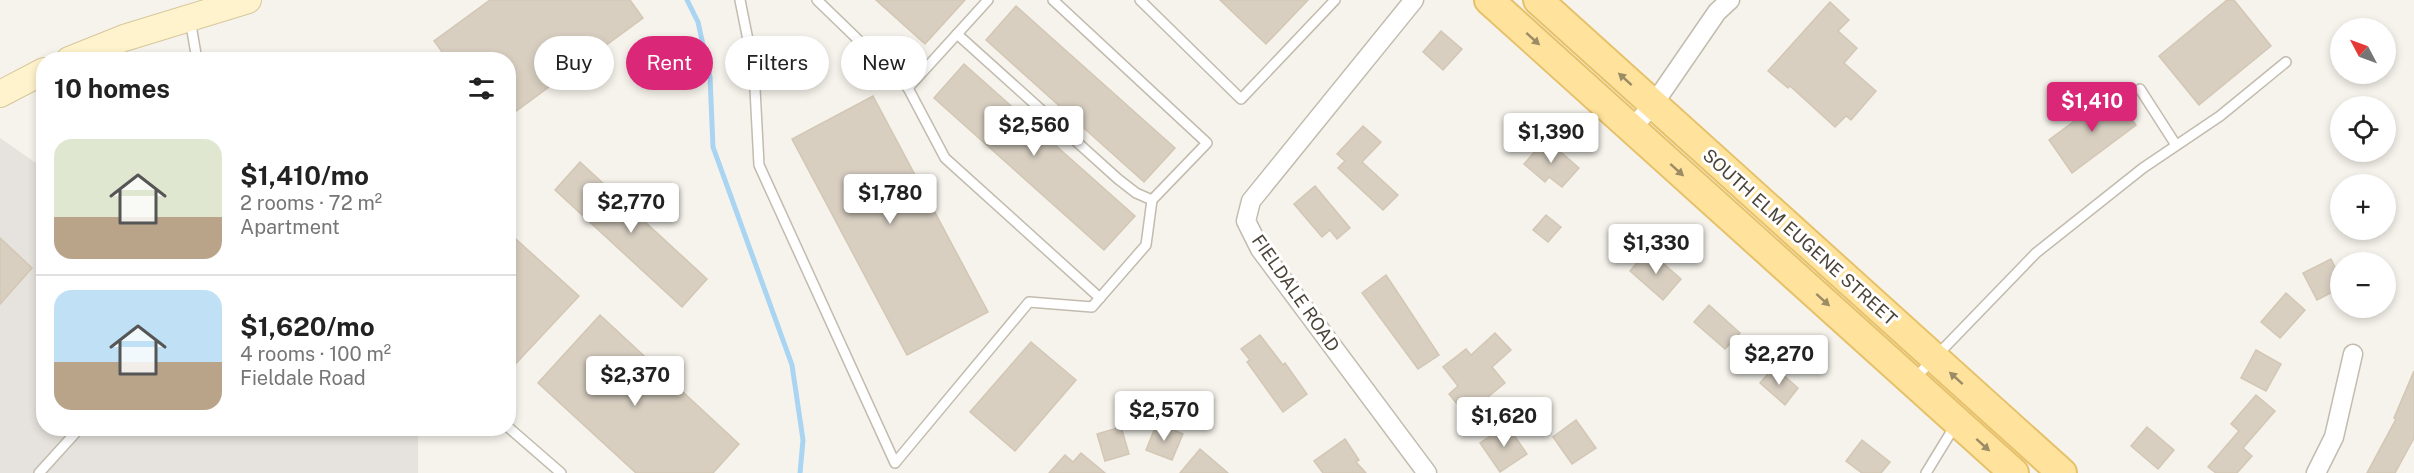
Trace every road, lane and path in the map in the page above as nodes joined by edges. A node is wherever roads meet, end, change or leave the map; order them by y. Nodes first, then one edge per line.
1 (248, 0) edge
2 (740, 0) edge
3 (817, 0) edge
4 (988, 0) edge
5 (1053, 0) edge
6 (1140, 0) edge
7 (1335, 0) edge
8 (1414, 0) edge
9 (1489, 0) edge
10 (1538, 0) edge
11 (1730, 0) edge
12 (190, 17) junction
13 (957, 34) junction
14 (854, 36) edge
15 (89, 52) edge
16 (196, 52) edge
17 (2286, 62) dead end
18 (927, 67) edge
19 (36, 75) edge
20 (2140, 89) dead end
21 (909, 90) edge
22 (0, 94) edge
23 (1653, 105) junction
24 (1632, 128) junction
25 (2176, 145) junction
26 (1152, 200) junction
27 (1100, 298) junction
28 (2353, 354) dead end
29 (1934, 357) junction
30 (1912, 381) junction
31 (1958, 422) junction
32 (516, 434) edge
33 (73, 436) edge
34 (39, 473) edge
35 (561, 473) edge
36 (1427, 473) edge
37 (1926, 473) edge
38 (2014, 473) edge
39 (2062, 473) edge
40 (2316, 473) edge

1 - 12 main road
2 - 27 lane
3 - 14 lane
4 - 13 lane
5 - 26 lane
6 - 7 lane
8 - 36 street, FIELDALE ROAD
9 -> 24 main road, SOUTH ELM EUGENE STREET
23 -> 10 main road, SOUTH ELM EUGENE STREET
11 - 23 street
12 - 15 main road
12 - 16 lane
13 - 18 lane
13 - 26 lane
17 - 25 lane
19 - 22 main road
20 - 25 lane
21 - 27 lane
23 - 24 street
23 - 29 main road, SOUTH ELM EUGENE STREET
24 -> 30 main road, SOUTH ELM EUGENE STREET
25 - 29 lane
26 - 27 lane
28 - 40 street
29 - 30 lane
39 -> 29 main road, SOUTH ELM EUGENE STREET
30 - 31 main road, SOUTH ELM EUGENE STREET
31 - 37 lane
31 -> 38 main road, SOUTH ELM EUGENE STREET
32 - 35 lane
33 - 34 lane

